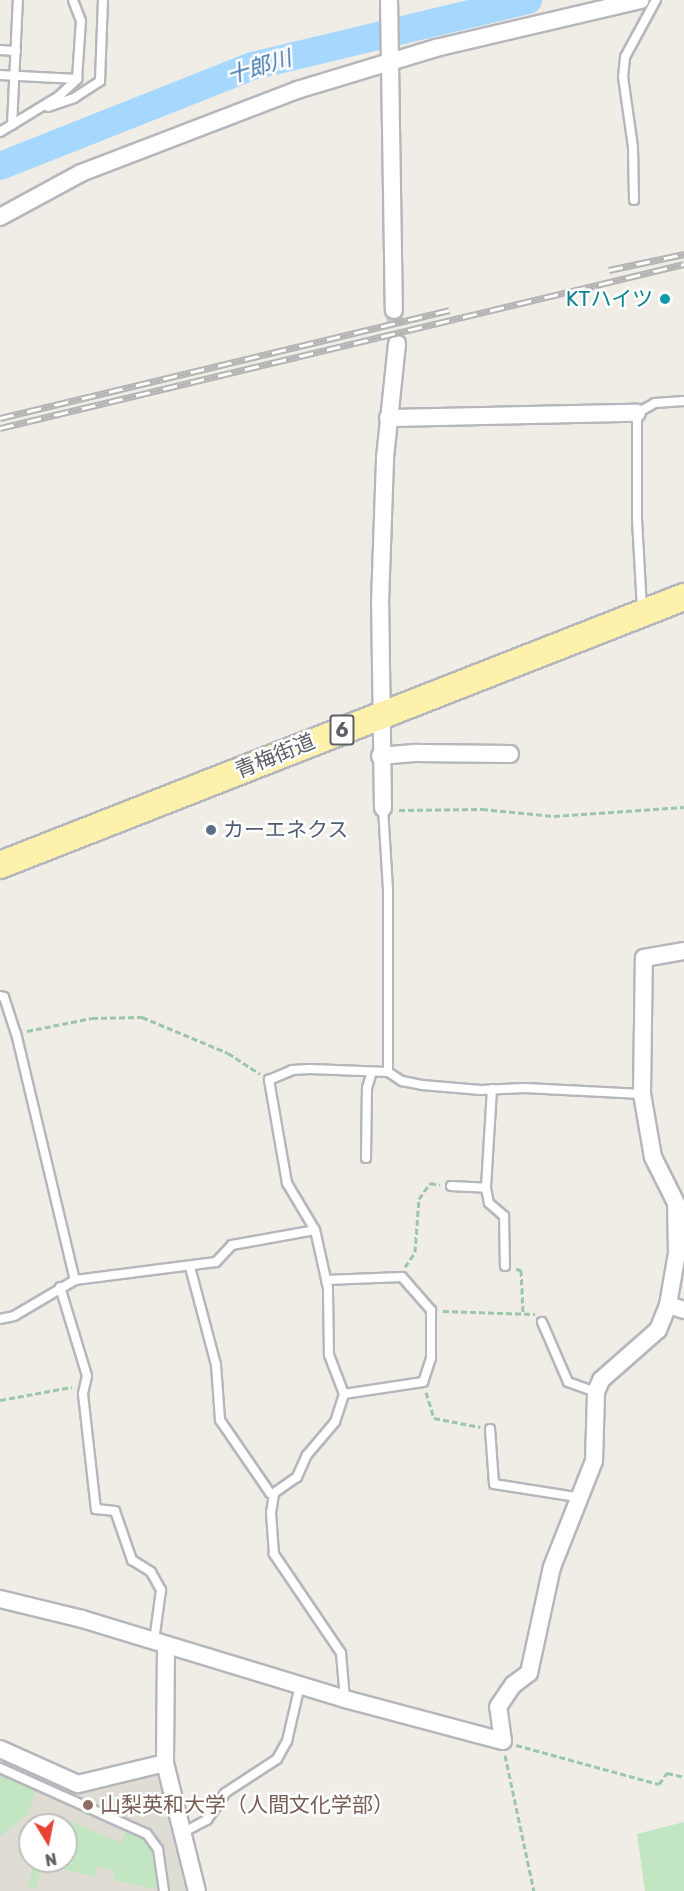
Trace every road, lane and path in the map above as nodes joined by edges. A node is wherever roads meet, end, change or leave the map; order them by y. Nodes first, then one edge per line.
1 (18, 0) edge
2 (73, 0) edge
3 (103, 0) edge
4 (640, 0) edge
5 (656, 0) edge
6 (389, 5) edge
7 (0, 50) edge
8 (16, 51) junction
9 (389, 62) junction
10 (0, 75) edge
11 (15, 76) junction
12 (77, 79) junction
13 (33, 113) junction
14 (12, 125) junction
15 (0, 132) edge
16 (634, 200) dead end
17 (0, 217) edge
18 (394, 310) tunnel mouth
19 (397, 344) tunnel mouth
20 (684, 401) edge
21 (637, 413) junction
22 (388, 418) junction
23 (684, 597) edge
24 (642, 613) junction
25 (383, 714) junction
26 (510, 754) dead end
27 (380, 756) junction
28 (684, 807) edge
29 (383, 808) junction
30 (0, 865) edge
31 (684, 951) edge
32 (0, 996) edge
33 (16, 1033) junction
34 (372, 1072) junction
35 (388, 1072) junction
36 (269, 1080) junction
37 (492, 1089) junction
38 (642, 1094) junction
39 (366, 1158) dead end
40 (451, 1186) joint
41 (486, 1188) junction
42 (680, 1203) edge
43 (315, 1230) junction
44 (505, 1266) joint
45 (190, 1267) junction
46 (402, 1277) junction
47 (75, 1280) junction
48 (326, 1280) junction
49 (60, 1287) junction
50 (676, 1308) edge
51 (431, 1310) junction
52 (523, 1313) junction
53 (0, 1318) edge
54 (542, 1322) joint
55 (423, 1382) junction
56 (85, 1385) junction
57 (596, 1392) junction
58 (344, 1394) junction
59 (0, 1400) edge
60 (490, 1429) joint
61 (274, 1493) junction
62 (582, 1498) junction
63 (0, 1599) edge
64 (160, 1643) junction
65 (300, 1685) junction
66 (345, 1699) junction
67 (503, 1742) junction
68 (0, 1749) edge
69 (165, 1763) junction
70 (0, 1768) edge
71 (684, 1778) edge
72 (184, 1832) junction
73 (164, 1891) edge
74 (197, 1891) edge
75 (534, 1891) edge

1 - 8 lane
2 - 12 lane
3 - 13 lane
4 - 9 street
5 - 16 lane
6 - 9 street
7 - 8 lane
8 - 11 lane
9 - 17 street
9 - 18 street
10 - 11 lane
11 - 12 lane
11 - 14 lane
12 - 13 lane
13 - 14 lane
14 - 15 lane
19 - 22 street
20 - 21 lane
21 - 22 street
21 - 24 lane
22 - 25 street
23 - 24 main road, 青梅街道 / 6
24 - 25 main road, 青梅街道 / 6
25 - 27 street
25 - 30 main road, 青梅街道 / 6
26 - 27 street
27 - 29 street
28 - 29 path
29 - 35 lane
31 - 38 street
32 - 33 lane
33 - 36 path
33 - 47 lane
34 - 35 lane
34 - 36 lane
34 - 39 lane
35 - 37 lane
36 - 43 lane
37 - 38 lane
37 - 41 lane
38 - 42 street
40 - 41 lane
40 - 46 path
41 - 44 lane
42 - 50 street
43 - 45 lane
43 - 48 lane
44 - 52 path
45 - 47 lane
45 - 61 lane
46 - 48 lane
46 - 51 lane
47 - 49 lane
48 - 58 lane
49 - 53 lane
49 - 56 lane
50 - 57 street
51 - 52 path
51 - 55 lane
52 - 54 path
54 - 57 lane
55 - 58 lane
55 - 60 path
56 - 59 path
56 - 64 lane
57 - 62 street
58 - 61 lane
60 - 62 lane
61 - 66 lane
62 - 67 street
63 - 64 street
64 - 65 street
64 - 69 street
65 - 66 street
65 - 72 lane
66 - 67 street
67 - 71 path
67 - 75 path
68 - 69 street
69 - 72 street
70 - 73 lane
72 - 74 street

